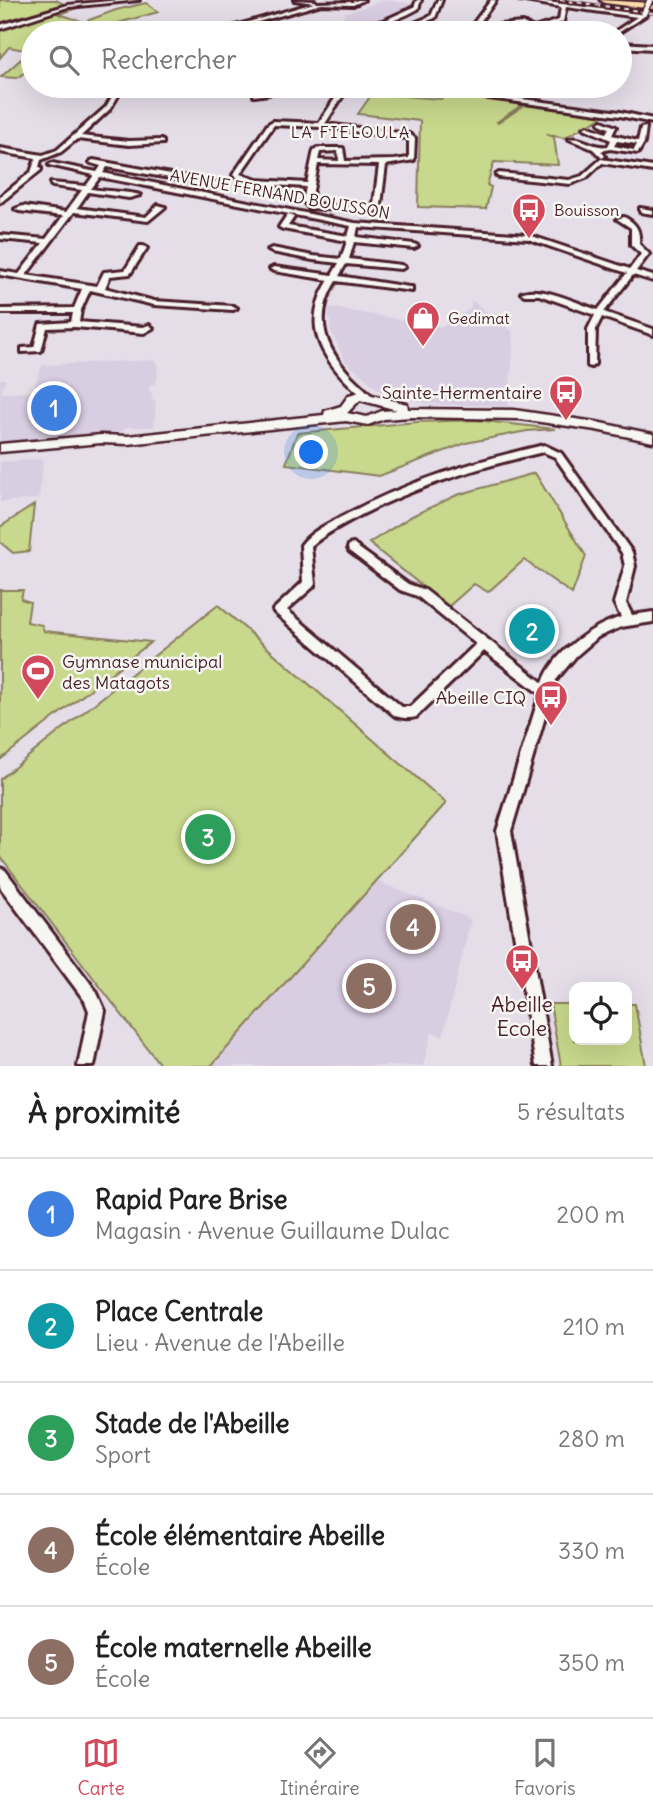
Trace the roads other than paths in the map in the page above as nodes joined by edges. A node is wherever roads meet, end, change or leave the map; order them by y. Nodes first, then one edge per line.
1 (136, 0) edge
2 (296, 0) edge
3 (362, 0) edge
4 (419, 0) edge
5 (440, 0) edge
6 (494, 0) edge
7 (521, 0) edge
8 (605, 0) edge
9 (633, 0) edge
10 (324, 1) edge
11 (652, 3) edge
12 (564, 6) junction
13 (643, 15) junction
14 (259, 21) edge
15 (385, 21) edge
16 (423, 21) edge
17 (478, 21) edge
18 (561, 21) edge
19 (632, 22) edge
20 (0, 27) edge
21 (632, 46) edge
22 (653, 47) edge
23 (114, 98) edge
24 (338, 98) edge
25 (503, 98) edge
26 (653, 121) edge
27 (602, 123) dead end
28 (321, 125) junction
29 (587, 128) dead end
30 (644, 128) dead end
31 (75, 137) junction
32 (612, 137) junction
33 (572, 139) dead end
34 (161, 142) dead end
35 (641, 143) junction
36 (610, 147) junction
37 (0, 150) edge
38 (598, 150) junction
39 (601, 160) junction
40 (47, 161) junction
41 (93, 162) dead end
42 (315, 162) junction
43 (342, 162) junction
44 (383, 162) junction
45 (106, 164) junction
46 (653, 169) edge
47 (97, 174) junction
48 (499, 175) dead end
49 (204, 182) junction
50 (53, 184) dead end
51 (221, 185) dead end
52 (310, 185) junction
53 (64, 186) junction
54 (85, 189) junction
55 (57, 194) dead end
56 (192, 194) junction
57 (137, 195) dead end
58 (0, 201) edge
59 (161, 207) dead end
60 (69, 211) junction
61 (643, 211) dead end
62 (42, 212) dead end
63 (653, 212) edge
64 (290, 217) dead end
65 (621, 219) dead end
66 (355, 225) junction
67 (0, 237) edge
68 (351, 239) junction
69 (48, 242) junction
70 (414, 246) dead end
71 (143, 248) dead end
72 (272, 250) dead end
73 (344, 260) junction
74 (401, 267) dead end
75 (274, 269) dead end
76 (630, 271) junction
77 (0, 273) edge
78 (22, 275) junction
79 (334, 279) junction
80 (653, 279) edge
81 (87, 287) junction
82 (100, 289) junction
83 (409, 289) dead end
84 (525, 293) dead end
85 (233, 308) dead end
86 (77, 310) junction
87 (0, 311) edge
88 (599, 314) junction
89 (75, 324) junction
90 (149, 328) dead end
91 (653, 332) edge
92 (25, 350) dead end
93 (590, 364) dead end
94 (346, 378) junction
95 (366, 395) junction
96 (350, 408) junction
97 (383, 409) junction
98 (653, 441) edge
99 (49, 447) junction
100 (0, 448) edge
101 (0, 454) edge
102 (353, 548) dead end
103 (653, 617) edge
104 (628, 619) junction
105 (484, 644) junction
106 (546, 692) junction
107 (0, 875) edge
108 (86, 1066) edge
109 (544, 1066) edge

1 - 20 street
2 - 10 street
3 - 10 street
4 - 15 street
5 - 16 street
6 - 17 street
7 - 12 street
8 - 11 highway
9 - 11 highway
10 - 14 street
11 - 13 street, bridge
12 - 13 street
12 - 18 street
13 - 19 street
21 - 22 street
23 - 31 street
24 - 28 street
25 - 26 street
27 - 32 street
28 - 44 street
28 - 52 street
29 - 32 street
30 - 35 street
31 - 34 street
31 - 40 street
32 - 35 street
32 - 36 street
33 - 38 street
35 - 36 street
36 - 38 street
37 - 40 street
38 - 39 street
39 - 46 street
39 - 48 street
40 - 47 street, AVENUE FERNAND BOUISSON
40 - 58 street
41 - 45 street
42 - 43 street
42 - 43 street
42 - 52 street
43 - 44 street
44 - 52 street
45 - 47 street
45 - 49 street
47 - 54 street
47 - 56 street, AVENUE FERNAND BOUISSON
49 - 51 street
49 - 56 street
50 - 53 street
53 - 54 street
53 - 55 street
54 - 57 street
54 - 60 street
56 - 66 street, AVENUE FERNAND BOUISSON
59 - 60 street
60 - 62 street
60 - 69 street
61 - 63 street
64 - 68 street
65 - 76 street
66 - 68 street
66 - 76 street, AVENUE FERNAND BOUISSON
67 - 69 street
68 - 70 street
68 - 73 street
69 - 78 street
71 - 82 street
72 - 73 street
73 - 74 street
73 - 79 street
75 - 79 street
76 - 80 street, AVENUE FERNAND BOUISSON
76 - 88 street
77 - 78 street
78 - 81 street
79 - 83 street
79 - 94 street
81 - 82 street
81 - 86 street
82 - 85 street
84 - 88 street
86 - 87 street
86 - 89 street
88 - 91 street
88 - 93 street
89 - 90 street
89 - 92 street
94 - 95 street
94 - 96 street
95 - 96 main road
95 - 97 main road
96 - 97 main road
96 - 99 main road
97 - 98 main road
99 - 100 main road
99 - 101 main road
102 - 105 street
103 - 104 street
104 - 105 street
104 - 106 street
105 - 106 street
106 - 109 street
107 - 108 street

